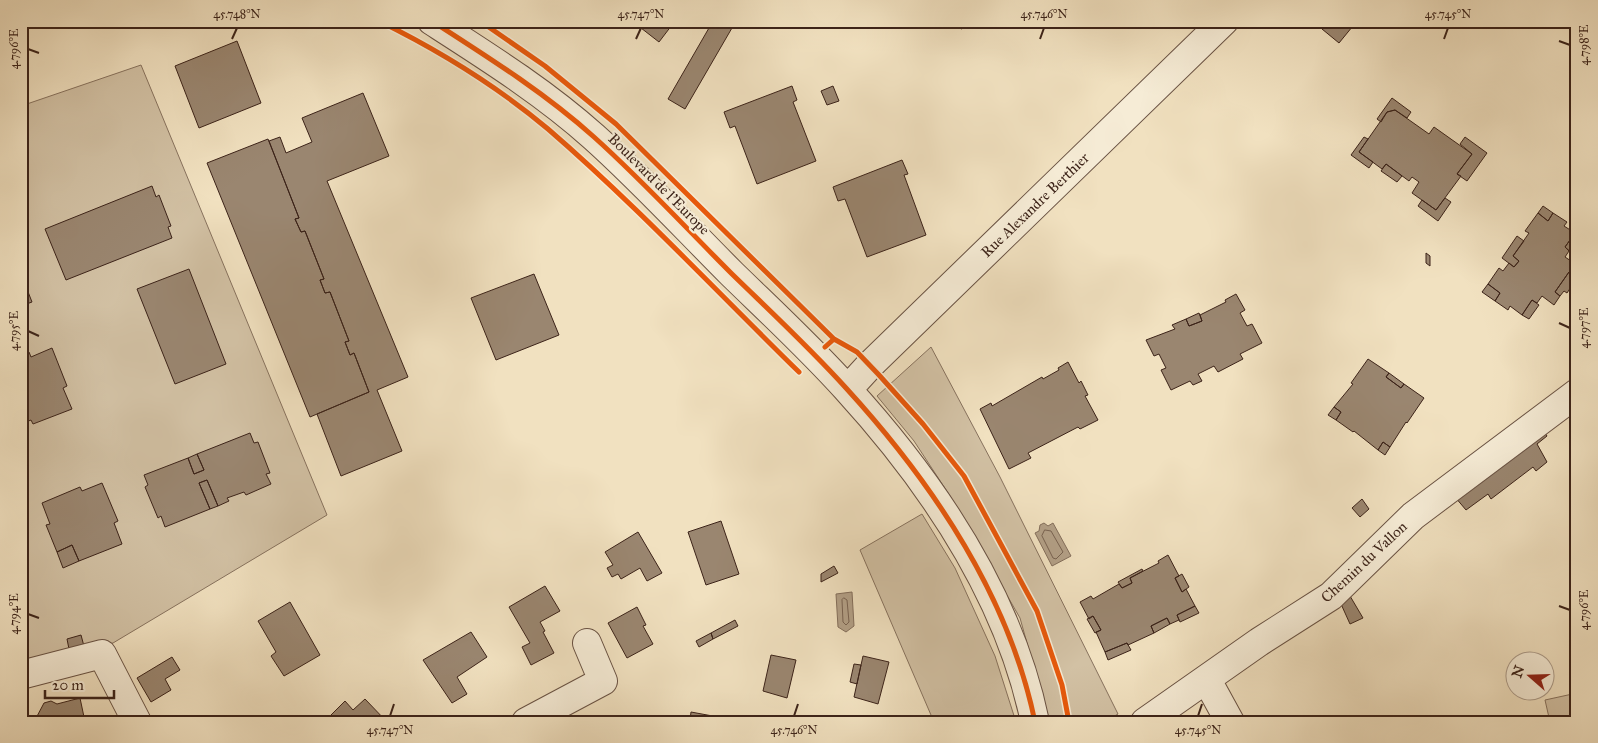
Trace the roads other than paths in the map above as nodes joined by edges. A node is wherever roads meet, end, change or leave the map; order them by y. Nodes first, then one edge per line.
1 (432, 21) edge
2 (1224, 21) edge
3 (848, 389) junction
4 (1577, 393) edge
5 (587, 643) dead end
6 (21, 675) edge
7 (1207, 680) junction
8 (137, 722) edge
9 (526, 722) edge
10 (1035, 722) edge
11 (1146, 722) edge
12 (1230, 722) edge

1 - 3 street, Boulevard de l'Europe
2 - 3 street, Rue Alexandre Berthier
3 - 10 street, Boulevard de l'Europe
4 - 7 street, Chemin du Vallon
5 - 9 street
6 - 8 street
7 - 11 street, Chemin du Vallon
7 - 12 street

